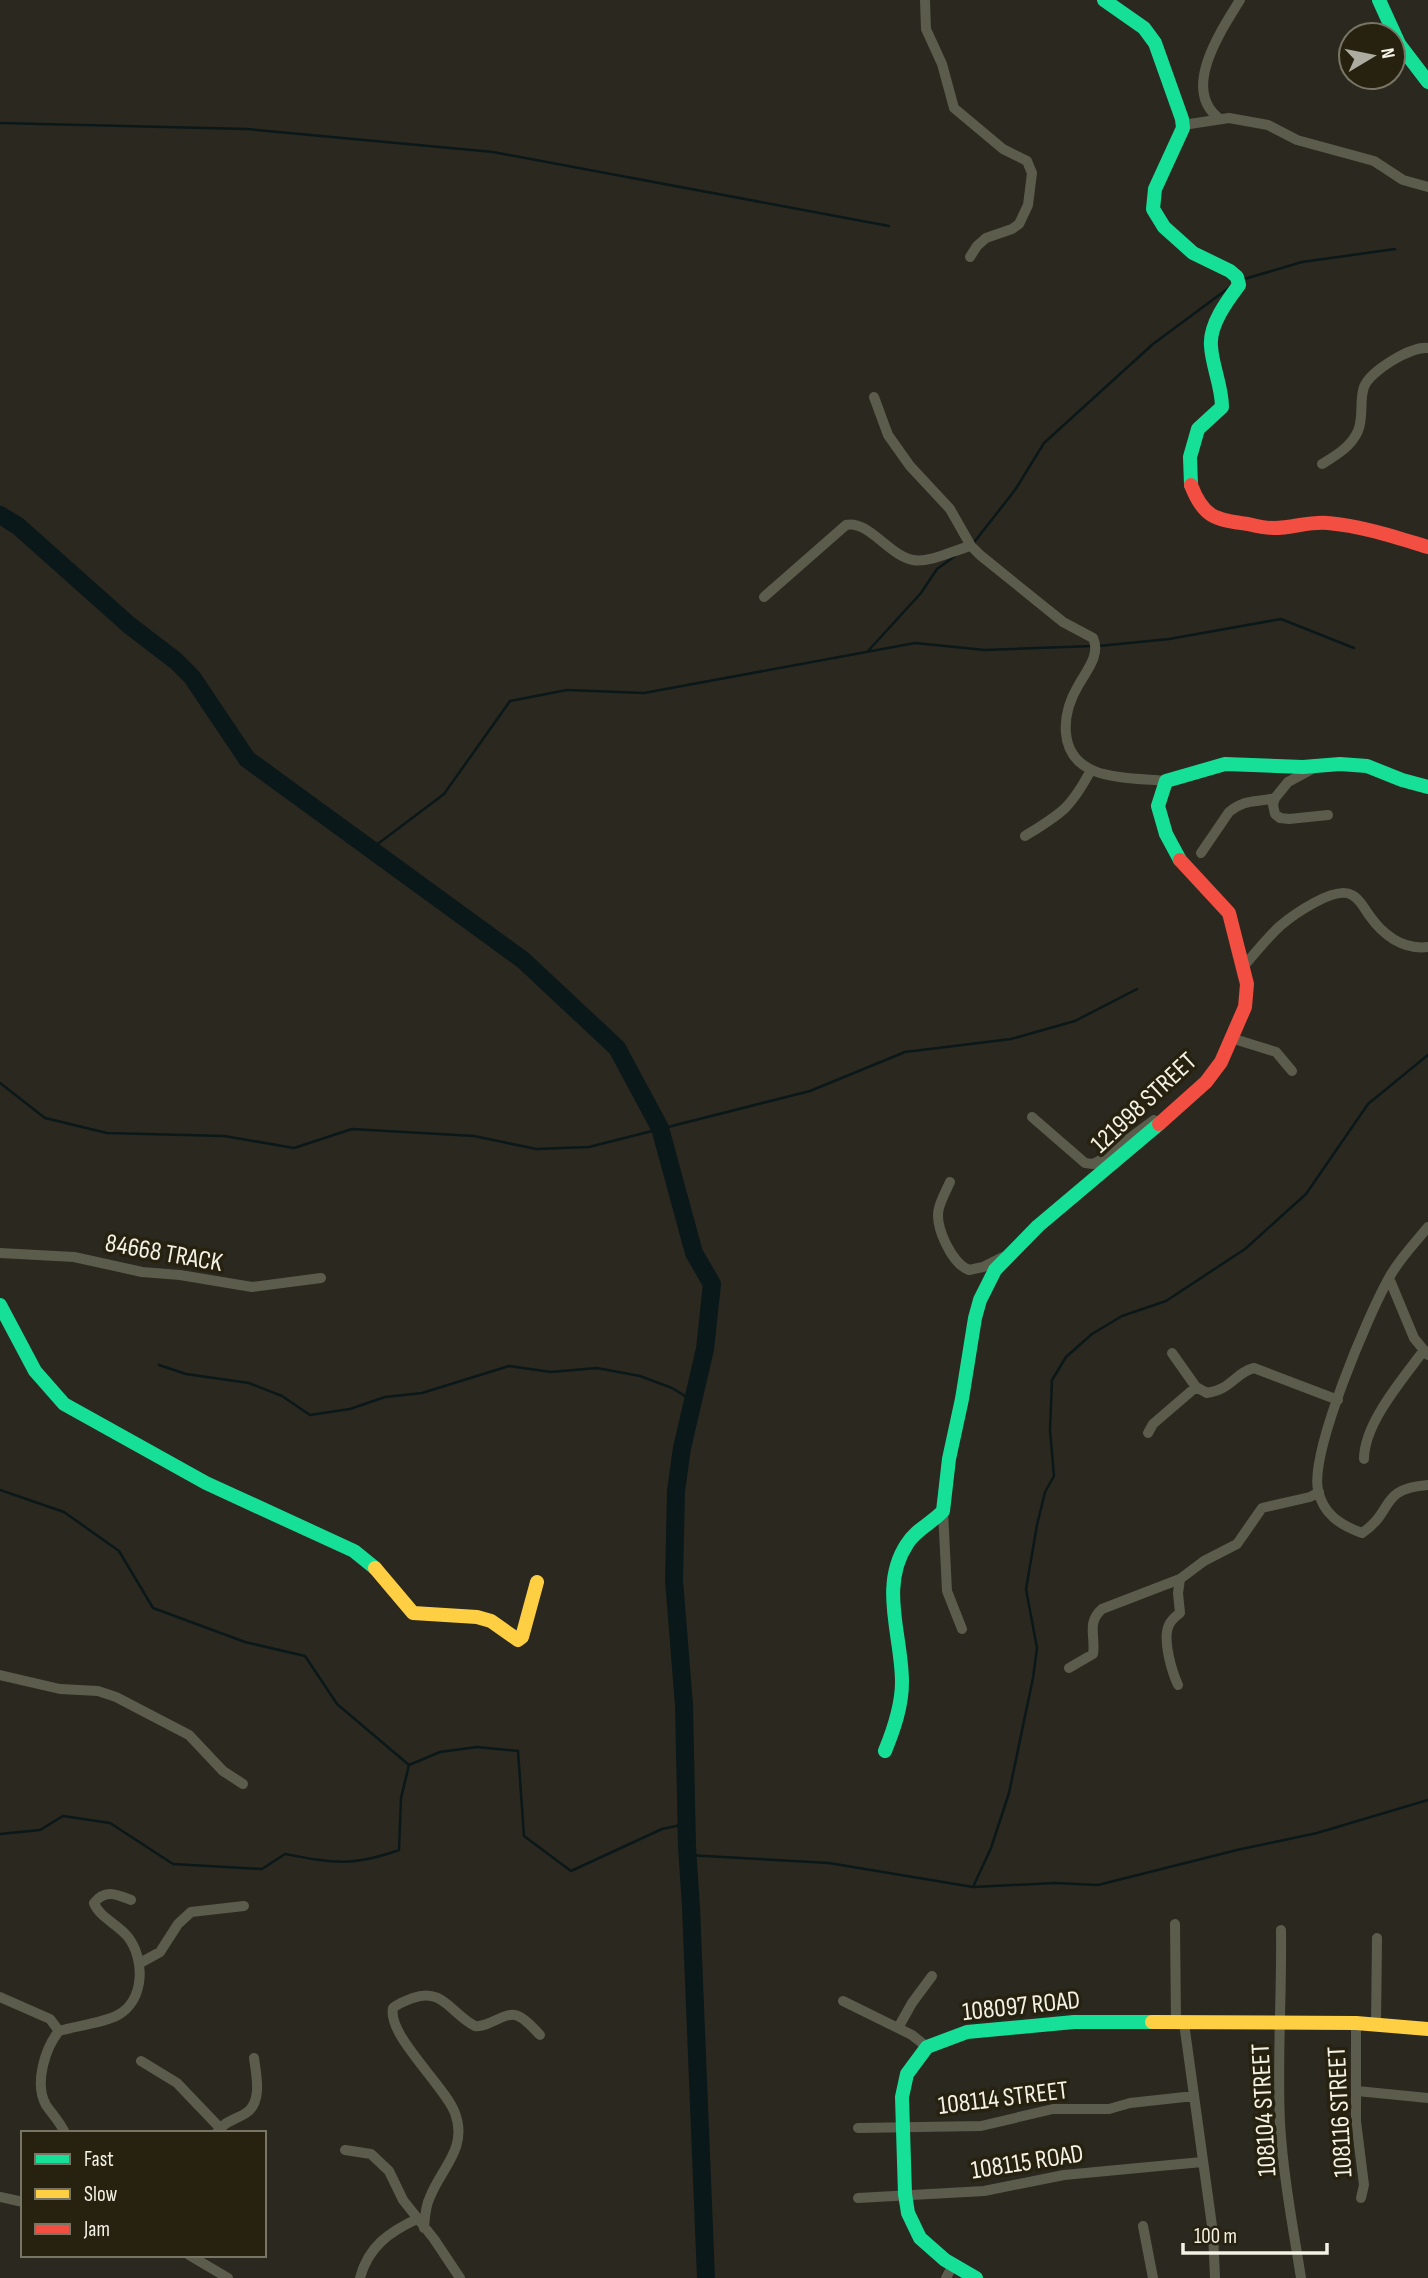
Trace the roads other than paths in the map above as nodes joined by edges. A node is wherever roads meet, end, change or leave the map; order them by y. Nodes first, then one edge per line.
1 (925, 0) edge
2 (1104, 0) edge
3 (1240, 0) edge
4 (1379, 0) edge
5 (1428, 82) edge
6 (1220, 119) junction
7 (1184, 125) junction
8 (1428, 187) edge
9 (970, 257) dead end
10 (1428, 348) edge
11 (874, 397) dead end
12 (1322, 464) dead end
13 (971, 546) junction
14 (1428, 547) edge
15 (764, 597) dead end
16 (1318, 766) junction
17 (1091, 770) junction
18 (1166, 781) junction
19 (1428, 787) edge
20 (1275, 798) junction
21 (1328, 815) dead end
22 (1025, 836) dead end
23 (1201, 853) dead end
24 (1428, 947) edge
25 (1244, 966) junction
26 (1231, 1038) junction
27 (1292, 1071) dead end
28 (1170, 1113) junction
29 (1032, 1117) dead end
30 (950, 1182) dead end
31 (1428, 1227) edge
32 (0, 1253) edge
33 (1007, 1256) junction
34 (321, 1278) dead end
35 (1389, 1278) junction
36 (0, 1306) edge
37 (1426, 1352) edge
38 (1172, 1353) dead end
39 (1196, 1387) junction
40 (1338, 1400) junction
41 (1147, 1433) dead end
42 (1364, 1459) dead end
43 (1428, 1485) edge
44 (1319, 1492) junction
45 (943, 1511) junction
46 (1180, 1579) junction
47 (537, 1582) dead end
48 (961, 1629) dead end
49 (1069, 1668) dead end
50 (0, 1675) edge
51 (1178, 1685) dead end
52 (885, 1751) dead end
53 (243, 1784) dead end
54 (131, 1900) dead end
55 (244, 1906) dead end
56 (1175, 1924) dead end
57 (1282, 1930) dead end
58 (1377, 1938) dead end
59 (140, 1963) junction
60 (932, 1976) dead end
61 (0, 1997) edge
62 (843, 2001) dead end
63 (1180, 2023) junction
64 (1281, 2023) junction
65 (1356, 2023) junction
66 (1376, 2025) junction
67 (898, 2028) junction
68 (1428, 2029) edge
69 (59, 2031) junction
70 (540, 2035) dead end
71 (927, 2047) junction
72 (254, 2058) dead end
73 (141, 2061) dead end
74 (1357, 2091) junction
75 (1194, 2096) junction
76 (1428, 2098) edge
77 (858, 2128) dead end
78 (902, 2128) junction
79 (218, 2130) edge
80 (64, 2131) edge
81 (345, 2150) dead end
82 (1202, 2162) junction
83 (905, 2194) junction
84 (0, 2197) edge
85 (858, 2198) dead end
86 (1361, 2198) dead end
87 (21, 2202) edge
88 (417, 2219) junction
89 (1143, 2226) dead end
90 (424, 2228) junction
91 (192, 2257) edge
92 (949, 2272) edge
93 (228, 2278) edge
94 (360, 2278) edge
95 (460, 2278) edge
96 (976, 2278) edge
97 (1153, 2278) edge
98 (1215, 2278) edge
99 (1301, 2278) edge

1 - 9 street
2 - 7 street
3 - 6 street
4 - 5 street
6 - 7 street
6 - 8 street
7 - 14 street
10 - 12 street
11 - 13 street
13 - 15 street
13 - 17 street
16 - 18 street
16 - 19 street
16 - 20 street
17 - 18 street
17 - 22 street
18 - 25 street, 121998 STREET
20 - 21 street
20 - 23 street
24 - 25 street
25 - 26 street, 121998 STREET
26 - 27 street
26 - 28 street, 121998 STREET
28 - 29 street
28 - 33 street, 121998 STREET
30 - 33 street, 121998 STREET
31 - 35 street
32 - 34 street, 84668 TRACK
33 - 45 street, 121998 STREET
35 - 37 street
35 - 40 street
36 - 47 street
37 - 42 street
38 - 39 street
39 - 40 street
39 - 41 street
40 - 44 street
43 - 44 street
44 - 46 street
45 - 48 street
45 - 52 street
46 - 49 street
46 - 51 street
50 - 53 street
54 - 59 street
55 - 59 street
56 - 63 street
57 - 64 street, 108104 STREET
58 - 66 street
59 - 69 street
60 - 67 street
61 - 69 street
62 - 67 street
63 - 64 street, 108097 ROAD
63 - 71 street, 108097 ROAD
63 - 75 street
64 - 65 street, 108097 ROAD
64 - 99 street, 108104 STREET
65 - 66 street, 108097 ROAD
65 - 74 street, 108116 STREET
66 - 68 street, 108097 ROAD
67 - 71 street
69 - 80 street
70 - 90 street
71 - 78 street
72 - 79 street
73 - 79 street
74 - 76 street
74 - 86 street, 108116 STREET
75 - 78 street, 108114 STREET
75 - 82 street
77 - 78 street, 108114 STREET
78 - 83 street
81 - 88 street
82 - 83 street, 108115 ROAD
82 - 98 street
83 - 85 street, 108115 ROAD
83 - 92 street
84 - 87 street
88 - 90 street
88 - 94 street
89 - 97 street
90 - 95 street
91 - 93 street
92 - 96 street

